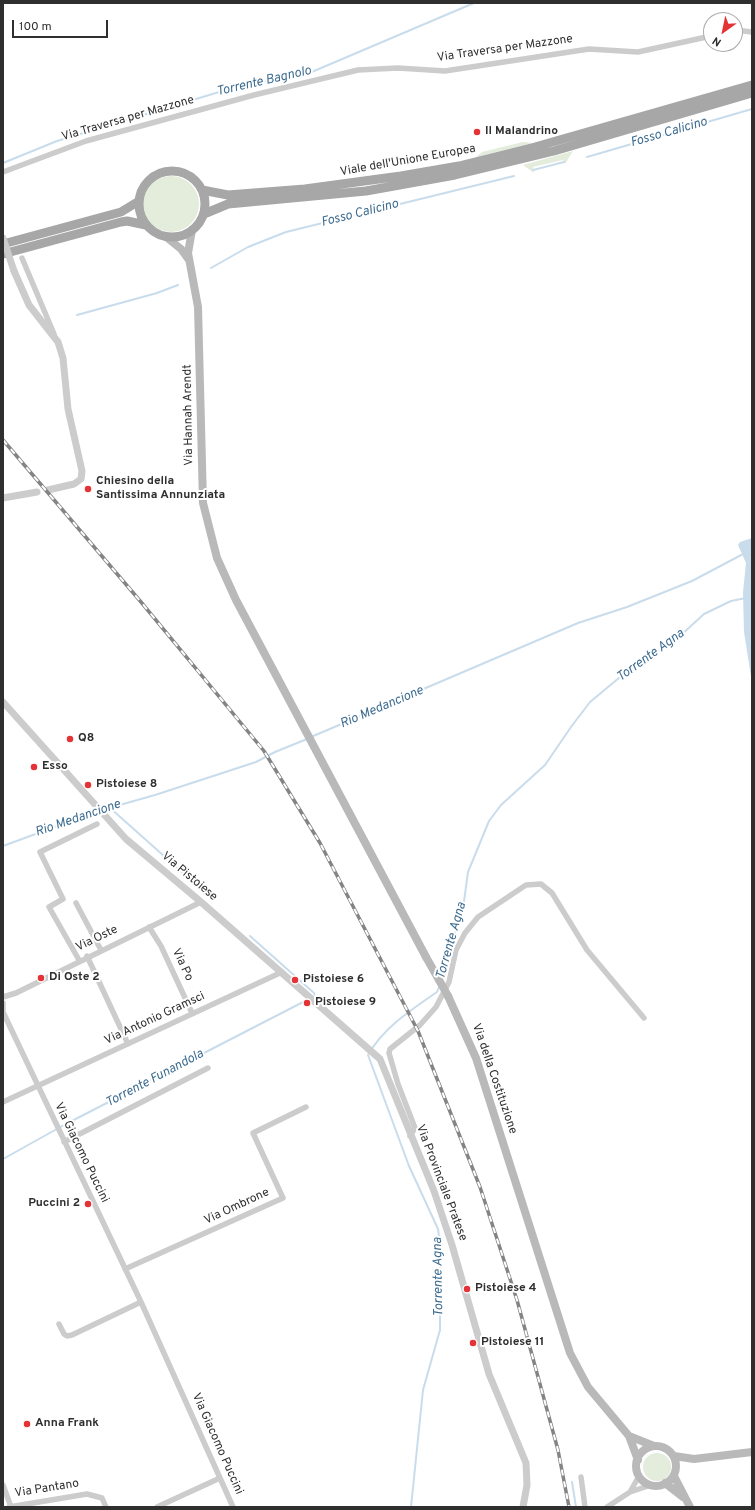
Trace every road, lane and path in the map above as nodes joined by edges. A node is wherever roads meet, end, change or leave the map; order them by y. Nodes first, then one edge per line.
1 (703, 38) edge
2 (752, 85) edge
3 (752, 94) edge
4 (3, 172) edge
5 (202, 190) junction
6 (139, 201) junction
7 (204, 214) junction
8 (146, 225) junction
9 (192, 230) junction
10 (165, 236) junction
11 (3, 238) edge
12 (3, 244) edge
13 (3, 254) edge
14 (22, 258) dead end
15 (189, 261) junction
16 (58, 342) junction
17 (48, 490) dead end
18 (37, 492) dead end
19 (3, 498) edge
20 (3, 702) edge
21 (311, 741) joint
22 (97, 824) dead end
23 (201, 902) junction
24 (76, 903) dead end
25 (149, 927) junction
26 (101, 950) junction
27 (87, 956) junction
28 (79, 960) junction
29 (282, 972) junction
30 (3, 997) edge
31 (3, 1002) edge
32 (3, 1011) edge
33 (192, 1013) junction
34 (644, 1018) dead end
35 (128, 1044) junction
36 (376, 1053) joint
37 (208, 1068) dead end
38 (37, 1086) junction
39 (3, 1102) edge
40 (306, 1108) dead end
41 (410, 1136) junction
42 (63, 1140) junction
43 (125, 1270) junction
44 (141, 1302) junction
45 (59, 1324) dead end
46 (629, 1436) junction
47 (654, 1446) junction
48 (752, 1452) edge
49 (674, 1456) junction
50 (694, 1459) junction
51 (638, 1460) junction
52 (676, 1467) junction
53 (639, 1476) junction
54 (674, 1476) junction
55 (581, 1477) dead end
56 (220, 1478) junction
57 (666, 1484) junction
58 (3, 1485) edge
59 (651, 1485) junction
60 (630, 1492) junction
61 (683, 1497) junction
62 (10, 1507) edge
63 (106, 1507) edge
64 (157, 1507) edge
65 (233, 1507) edge
66 (523, 1507) edge
67 (585, 1507) edge
68 (607, 1507) edge
69 (690, 1507) edge

1 - 4 street, Via Traversa per Mazzone
2 - 5 main road, Viale dell'Unione Europea
3 - 7 main road, Viale dell'Unione Europea
5 - 6 main road
5 - 7 main road
6 - 8 main road
6 - 12 main road
7 - 9 main road
8 - 10 main road
8 - 13 main road
9 - 10 main road
9 - 15 main road
10 - 15 main road
11 - 16 street, bridge
14 - 16 street
15 - 21 main road, Via Hannah Arendt
16 - 17 street
18 - 19 street
20 - 23 street, Via Pistoiese
21 - 46 main road, Via della Costituzione, bridge
22 - 28 street
23 - 25 street, Via Oste
23 - 29 street, Via Pistoiese
24 - 26 street
25 - 26 street, Via Oste
25 - 33 street, Via Po
26 - 27 street, Via Oste
27 - 28 street, Via Oste
27 - 35 street
28 - 30 street, Via Oste
29 - 33 street, Via Antonio Gramsci
29 - 36 street, Via Pistoiese
31 - 32 street
32 - 38 street, Via Giacomo Puccini
33 - 35 street, Via Antonio Gramsci
34 - 41 street
35 - 38 street, Via Antonio Gramsci
36 - 41 street, Via Provinciale Pratese
37 - 42 street
38 - 39 street, Via Antonio Gramsci
38 - 42 street, Via Giacomo Puccini
40 - 43 street, Via Ombrone
41 - 66 street, Via Provinciale Pratese
42 - 43 street, Via Giacomo Puccini
43 - 44 street, Via Giacomo Puccini
44 - 45 street
44 - 56 street, Via Giacomo Puccini
46 - 47 main road
46 - 51 main road
47 - 49 main road
47 - 51 main road
48 - 50 main road
49 - 50 main road
49 - 52 main road
50 - 52 main road
51 - 53 main road
52 - 54 main road
53 - 59 main road
53 - 60 street
54 - 57 main road
54 - 61 main road
55 - 67 street
56 - 64 street
56 - 65 street, Via Giacomo Puccini
57 - 59 main road
57 - 61 main road
58 - 62 street
59 - 60 street
60 - 68 street
61 - 69 main road
62 - 63 street, Via Pantano

